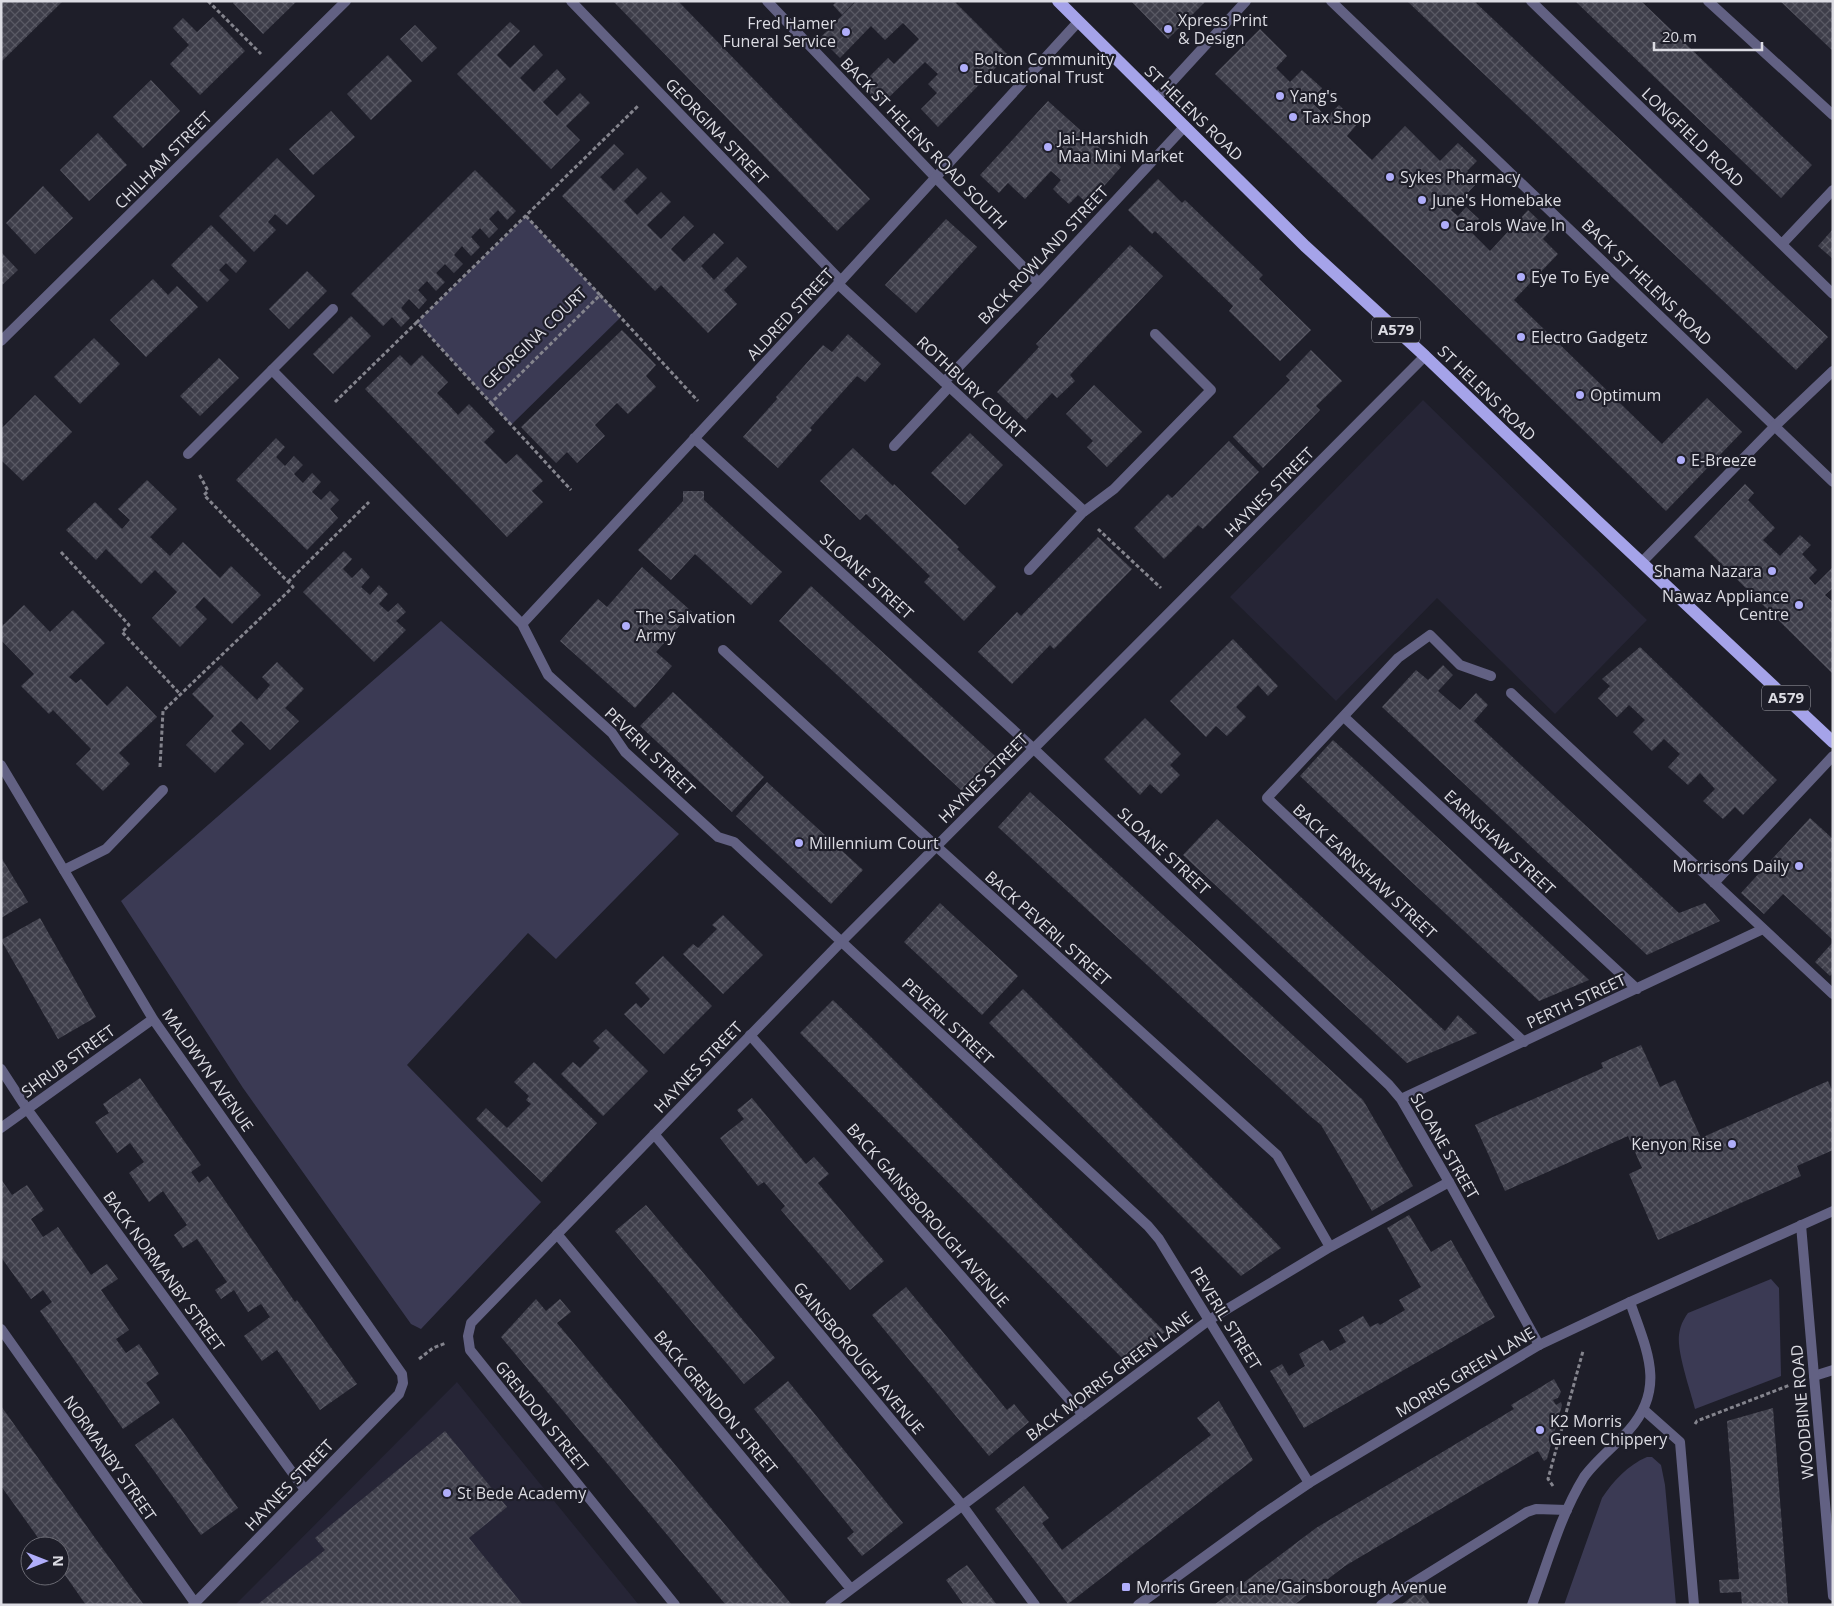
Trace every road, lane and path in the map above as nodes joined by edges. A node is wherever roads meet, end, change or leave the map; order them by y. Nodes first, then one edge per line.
1 (208, 1) edge
2 (346, 1) edge
3 (571, 1) edge
4 (767, 1) edge
5 (1058, 1) edge
6 (1246, 1) edge
7 (1331, 1) edge
8 (1531, 1) edge
9 (1708, 1) edge
10 (1078, 22) junction
11 (277, 70) junction
12 (656, 89) junction
13 (1156, 99) junction
14 (1833, 115) edge
15 (1185, 126) junction
16 (936, 178) junction
17 (1833, 190) edge
18 (526, 216) junction
19 (1782, 244) junction
20 (1039, 282) junction
21 (840, 283) junction
22 (1833, 294) edge
23 (600, 295) junction
24 (332, 309) dead end
25 (417, 322) junction
26 (1155, 334) dead end
27 (1, 341) edge
28 (1425, 356) junction
29 (272, 370) junction
30 (1833, 371) edge
31 (947, 384) junction
32 (491, 403) junction
33 (318, 418) junction
34 (714, 418) junction
35 (1775, 426) junction
36 (694, 438) junction
37 (894, 446) dead end
38 (188, 454) joint
39 (1833, 482) edge
40 (385, 486) junction
41 (571, 490) dead end
42 (1083, 512) junction
43 (61, 552) dead end
44 (1642, 562) junction
45 (1029, 570) dead end
46 (288, 582) junction
47 (1178, 604) junction
48 (522, 624) junction
49 (723, 650) dead end
50 (1492, 676) dead end
51 (1511, 693) dead end
52 (180, 694) junction
53 (1344, 716) junction
54 (1833, 742) edge
55 (1034, 749) junction
56 (1833, 756) edge
57 (1, 764) edge
58 (162, 790) joint
59 (936, 846) junction
60 (64, 870) junction
61 (1714, 883) junction
62 (1763, 929) junction
63 (841, 942) junction
64 (1637, 989) junction
65 (1833, 994) edge
66 (153, 1019) junction
67 (750, 1035) junction
68 (1524, 1042) junction
69 (1, 1069) edge
70 (1401, 1099) junction
71 (27, 1109) junction
72 (1, 1128) edge
73 (654, 1134) junction
74 (1449, 1182) junction
75 (1833, 1210) edge
76 (1801, 1225) junction
77 (557, 1234) junction
78 (1330, 1247) junction
79 (1630, 1302) junction
80 (1209, 1320) junction
81 (1574, 1328) junction
82 (1, 1329) edge
83 (468, 1336) junction
84 (1539, 1346) junction
85 (1833, 1370) edge
86 (1814, 1376) junction
87 (403, 1378) junction
88 (1644, 1410) junction
89 (1083, 1415) junction
90 (1680, 1442) junction
91 (1309, 1482) junction
92 (305, 1490) junction
93 (962, 1505) junction
94 (1567, 1510) junction
95 (851, 1589) junction
96 (1833, 1596) edge
97 (194, 1604) edge
98 (675, 1605) edge
99 (830, 1605) edge
100 (1035, 1605) edge
101 (1138, 1605) edge
102 (1381, 1605) edge
103 (1532, 1605) edge
104 (1694, 1605) edge

1 - 11 path
2 - 11 street, CHILHAM STREET
3 - 12 street, GEORGINA STREET
4 - 16 street, BACK ST HELENS ROAD SOUTH
5 - 10 main road, ST HELENS ROAD / A579
6 - 13 street
7 - 35 street, BACK ST HELENS ROAD
8 - 19 street, LONGFIELD ROAD
9 - 14 street
10 - 13 main road, ST HELENS ROAD / A579
10 - 16 street, ALDRED STREET
11 - 27 street, CHILHAM STREET
12 - 18 path
12 - 21 street, GEORGINA STREET
13 - 15 main road, ST HELENS ROAD / A579
15 - 20 street, BACK ROWLAND STREET
15 - 28 main road, ST HELENS ROAD / A579
16 - 20 street, BACK ST HELENS ROAD SOUTH
16 - 21 street, ALDRED STREET
17 - 19 street
18 - 23 path, GEORGINA COURT
18 - 25 path
19 - 22 street, LONGFIELD ROAD
20 - 31 street, BACK ROWLAND STREET
21 - 31 street, ROTHBURY COURT
21 - 34 street, ALDRED STREET
23 - 32 path, GEORGINA COURT
23 - 34 path
24 - 29 street
25 - 32 path, GEORGINA COURT
25 - 33 path
26 - 42 street
28 - 44 main road, ST HELENS ROAD / A579
28 - 47 street, HAYNES STREET
29 - 33 street
29 - 38 street
30 - 35 street
31 - 37 street, BACK ROWLAND STREET
31 - 42 street, ROTHBURY COURT
32 - 41 path
33 - 40 street
34 - 36 street, ALDRED STREET
35 - 39 street, BACK ST HELENS ROAD
35 - 44 street
36 - 48 street, ALDRED STREET
36 - 55 street, SLOANE STREET
38 - 46 path
40 - 46 path
40 - 48 street
42 - 45 street
42 - 47 path
43 - 52 path
44 - 54 main road, ST HELENS ROAD / A579
46 - 52 path
47 - 55 street, HAYNES STREET
48 - 63 street, PEVERIL STREET
49 - 59 street, BACK PEVERIL STREET
50 - 53 street
51 - 61 street
52 - 58 path
53 - 64 street, EARNSHAW STREET
53 - 68 street, BACK EARNSHAW STREET
55 - 59 street, HAYNES STREET
55 - 70 street, SLOANE STREET
56 - 61 street
57 - 60 street, MALDWYN AVENUE
58 - 60 street
59 - 63 street, HAYNES STREET
59 - 78 street, BACK PEVERIL STREET
60 - 66 street, MALDWYN AVENUE
61 - 62 street
62 - 64 street, PERTH STREET
62 - 65 street
63 - 67 street, HAYNES STREET
63 - 80 street, PEVERIL STREET
64 - 68 street, PERTH STREET
66 - 71 street, SHRUB STREET
66 - 87 street, MALDWYN AVENUE
67 - 73 street, HAYNES STREET
67 - 89 street, BACK GAINSBOROUGH AVENUE
68 - 70 street, PERTH STREET
69 - 71 street, BACK NORMANBY STREET
70 - 74 street, SLOANE STREET
71 - 72 street, SHRUB STREET
71 - 92 street, BACK NORMANBY STREET
73 - 77 street, HAYNES STREET
73 - 93 street, GAINSBOROUGH AVENUE
74 - 78 street, BACK MORRIS GREEN LANE
74 - 84 street, SLOANE STREET
75 - 76 street, MORRIS GREEN LANE
76 - 79 street, MORRIS GREEN LANE
76 - 86 street, WOODBINE ROAD
77 - 83 street, HAYNES STREET
77 - 95 street, BACK GRENDON STREET
78 - 80 street, BACK MORRIS GREEN LANE
79 - 81 street, MORRIS GREEN LANE
79 - 88 street
80 - 89 street, BACK MORRIS GREEN LANE
80 - 91 street, PEVERIL STREET
81 - 84 street, MORRIS GREEN LANE
81 - 94 path
82 - 97 street, NORMANBY STREET
83 - 87 path
83 - 98 street, GRENDON STREET
84 - 91 street, MORRIS GREEN LANE
85 - 86 street
86 - 90 path
86 - 96 street, WOODBINE ROAD
87 - 92 street, HAYNES STREET
88 - 90 street
88 - 94 street
89 - 93 street, BACK MORRIS GREEN LANE
90 - 104 street
91 - 101 street, MORRIS GREEN LANE
92 - 97 street, HAYNES STREET
93 - 95 street, BACK MORRIS GREEN LANE
93 - 100 street, GAINSBOROUGH AVENUE
94 - 102 street
94 - 103 street
95 - 99 street, BACK MORRIS GREEN LANE

